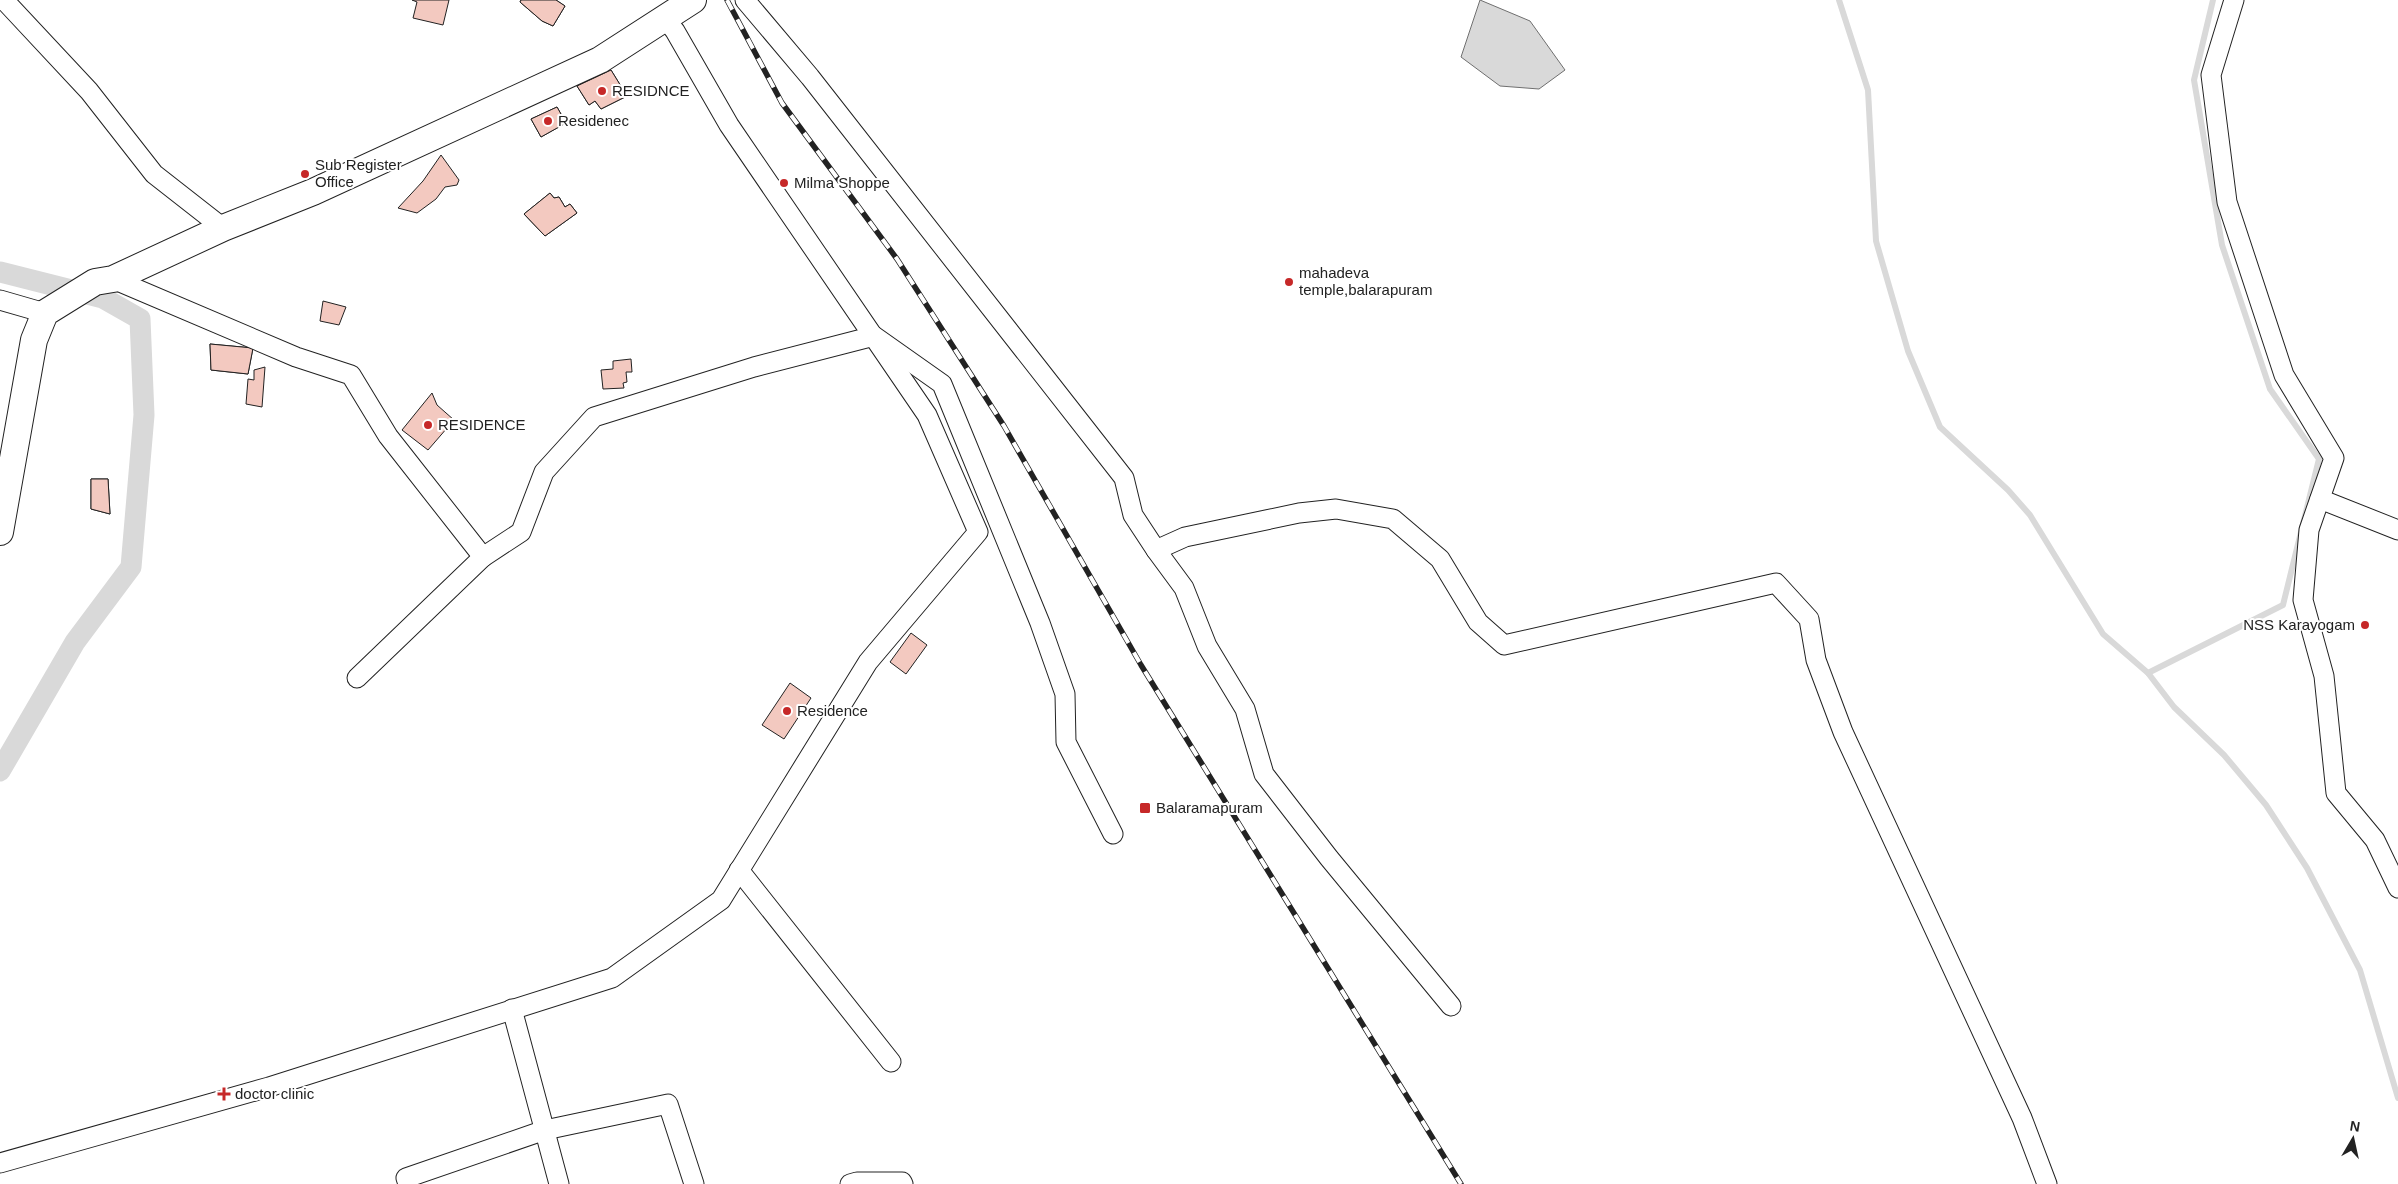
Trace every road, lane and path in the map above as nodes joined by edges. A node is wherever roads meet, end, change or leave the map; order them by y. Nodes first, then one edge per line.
1 (4, 0) edge
2 (693, 0) edge
3 (745, 0) edge
4 (2234, 0) edge
5 (664, 17) junction
6 (223, 228) junction
7 (104, 280) junction
8 (0, 300) edge
9 (45, 312) junction
10 (874, 336) junction
11 (2320, 499) junction
12 (2398, 530) edge
13 (0, 532) edge
14 (1156, 550) junction
15 (483, 557) junction
16 (357, 678) dead end
17 (1113, 834) dead end
18 (740, 870) junction
19 (2398, 888) edge
20 (1451, 1006) dead end
21 (512, 1009) junction
22 (891, 1062) dead end
23 (545, 1130) junction
24 (0, 1163) edge
25 (408, 1184) edge
26 (559, 1184) edge
27 (694, 1184) edge
28 (850, 1184) edge
29 (902, 1184) edge
30 (2047, 1184) edge

1 - 6 street
2 - 5 main road
3 - 14 street
4 - 11 street
5 - 6 main road
5 - 10 street
6 - 7 main road
7 - 9 main road
7 - 15 street
8 - 9 street
9 - 13 main road
10 - 15 street
10 - 17 street
10 - 18 street
11 - 12 street
11 - 19 street
14 - 20 street
14 - 30 street
15 - 16 street
18 - 21 street
18 - 22 street
21 - 23 street
21 - 24 street
23 - 25 street
23 - 26 street
23 - 27 street
28 - 29 street

